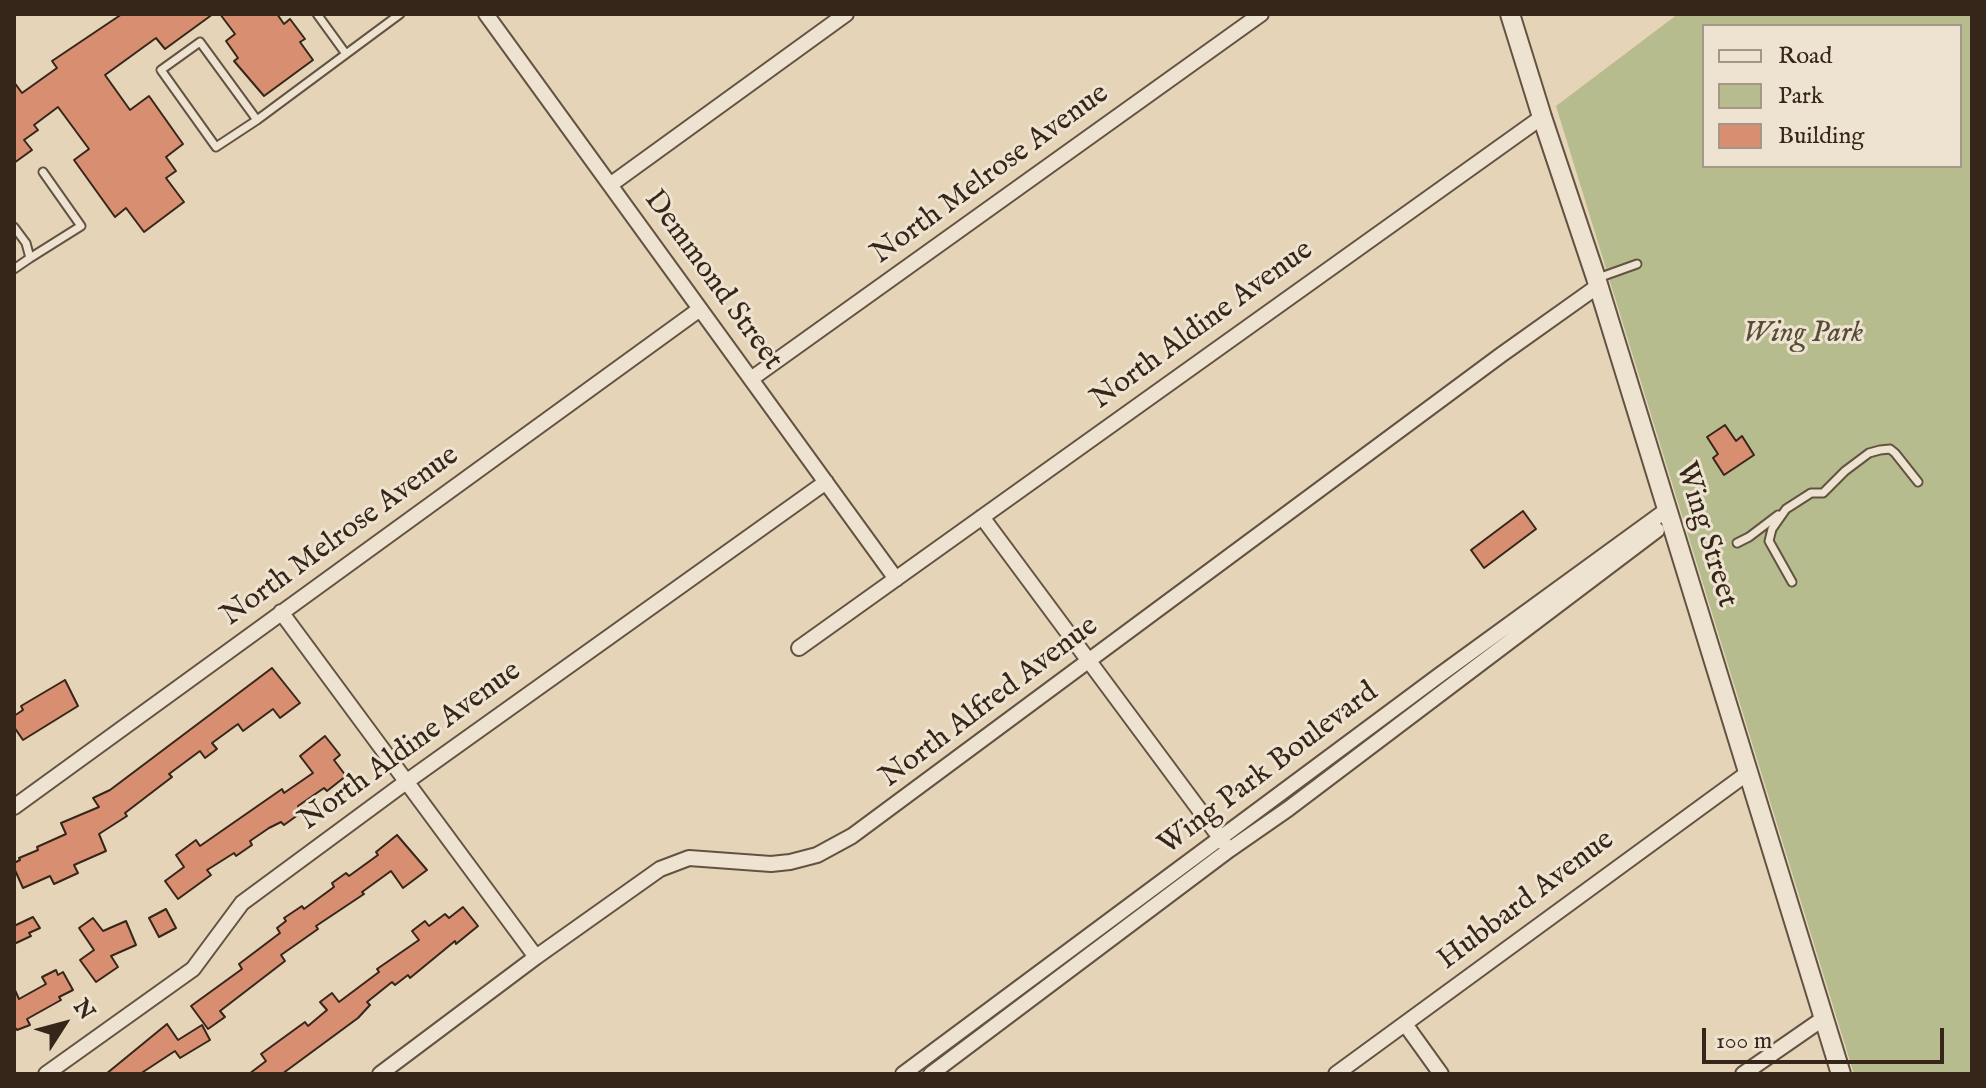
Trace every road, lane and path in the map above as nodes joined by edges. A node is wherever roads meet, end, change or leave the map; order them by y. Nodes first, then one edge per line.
1 (317, 14) edge
2 (400, 14) edge
3 (486, 14) edge
4 (846, 14) edge
5 (1261, 14) edge
6 (1510, 14) edge
7 (346, 54) junction
8 (1542, 117) junction
9 (257, 120) junction
10 (43, 172) dead end
11 (610, 185) junction
12 (14, 227) edge
13 (30, 258) junction
14 (1637, 264) dead end
15 (14, 269) edge
16 (1597, 282) junction
17 (700, 309) junction
18 (751, 379) junction
19 (826, 482) junction
20 (1918, 482) dead end
21 (1786, 509) junction
22 (1669, 514) junction
23 (982, 517) junction
24 (1755, 533) junction
25 (1769, 541) junction
26 (1737, 543) dead end
27 (896, 579) junction
28 (1792, 582) dead end
29 (281, 612) junction
30 (799, 648) dead end
31 (1089, 661) junction
32 (1749, 772) junction
33 (406, 782) junction
34 (14, 807) edge
35 (1224, 844) junction
36 (536, 957) junction
37 (1824, 1018) junction
38 (1405, 1024) junction
39 (46, 1074) edge
40 (380, 1074) edge
41 (903, 1074) edge
42 (931, 1074) edge
43 (1336, 1074) edge
44 (1441, 1074) edge
45 (1743, 1074) edge
46 (1841, 1074) edge

1 - 7 lane
2 - 7 lane
3 - 11 street, Demmond Street
4 - 11 street
5 - 18 street, North Melrose Avenue
6 - 8 street, Wing Street
7 - 9 lane
8 - 16 street, Wing Street
8 - 23 street, North Aldine Avenue
9 - 9 lane
10 - 13 lane
11 - 17 street, Demmond Street
12 - 13 lane
13 - 15 lane
14 - 16 lane
16 - 22 street, Wing Street
16 - 31 street, North Alfred Avenue
17 - 18 street, Demmond Street
17 - 29 street, North Melrose Avenue
18 - 19 street, Demmond Street
19 - 27 street, Demmond Street
19 - 33 street, North Aldine Avenue
20 - 21 lane
21 - 24 lane
21 - 25 lane
22 - 32 street, Wing Street
22 - 35 street, Wing Park Boulevard
23 - 27 street, North Aldine Avenue
23 - 31 street
24 - 25 lane
24 - 26 lane
25 - 28 lane
27 - 30 street, North Aldine Avenue
29 - 33 street
29 - 34 street, North Melrose Avenue
31 - 35 street
31 - 36 street, North Alfred Avenue
32 - 37 street, Wing Street
32 - 38 street, Hubbard Avenue
33 - 36 street
33 - 39 street, North Aldine Avenue
35 - 41 street, Wing Park Boulevard
35 - 42 street, Wing Park Boulevard
36 - 40 street, North Alfred Avenue
37 - 45 street
37 - 46 street, Wing Street
38 - 43 street, Hubbard Avenue
38 - 44 street

